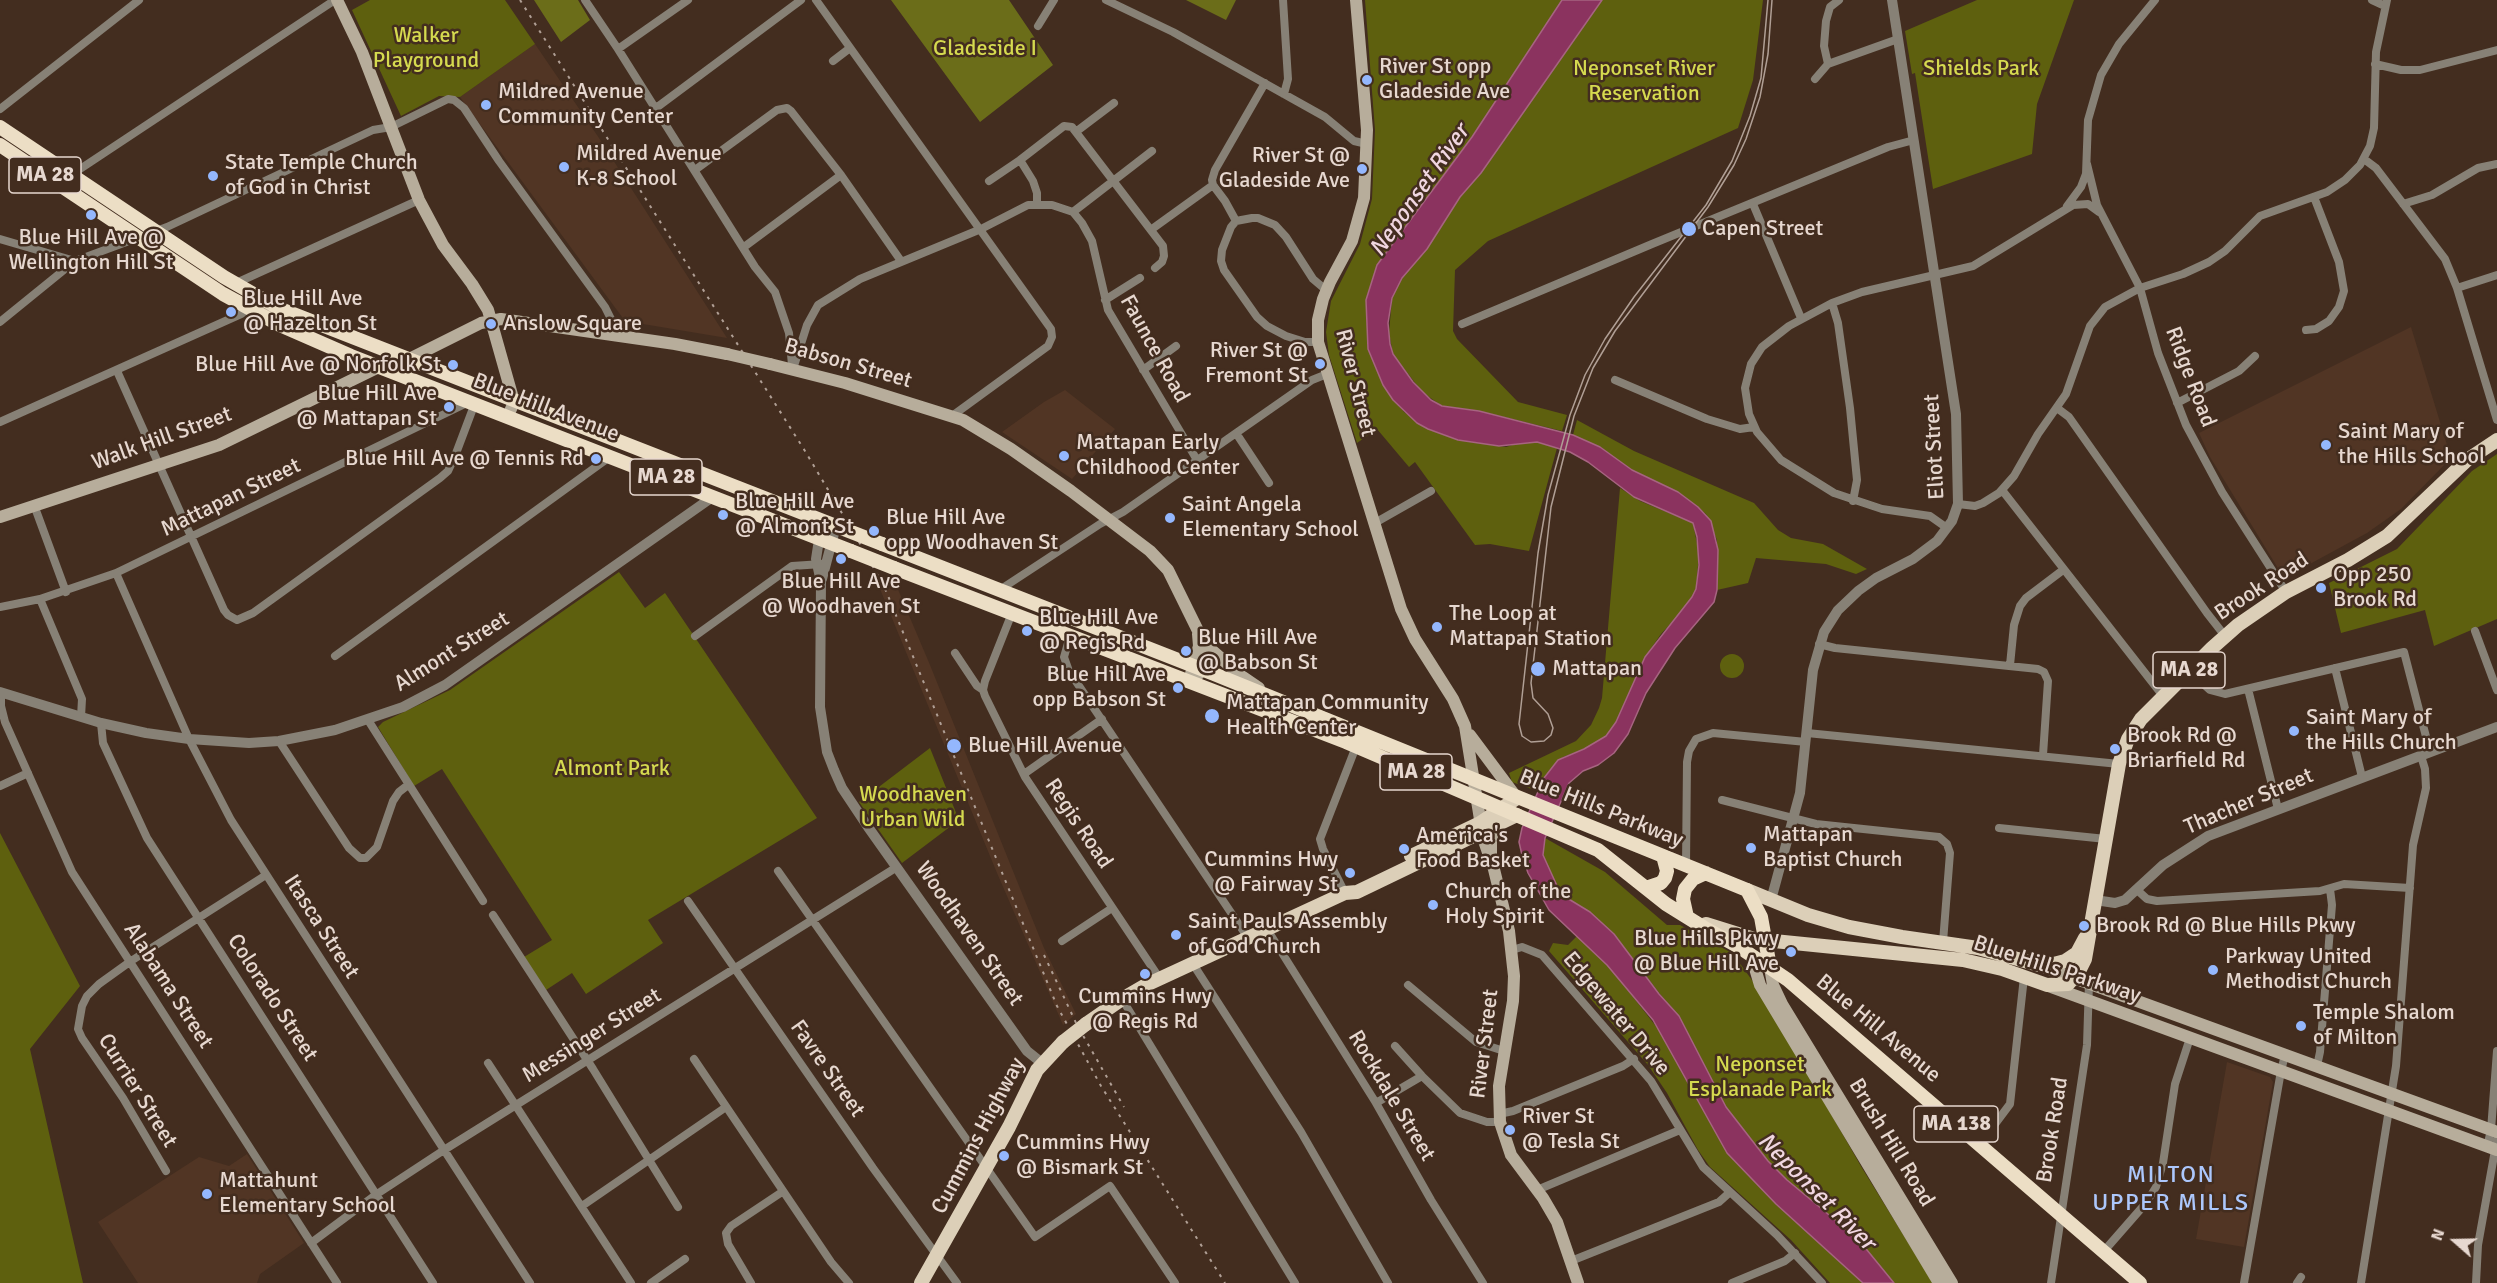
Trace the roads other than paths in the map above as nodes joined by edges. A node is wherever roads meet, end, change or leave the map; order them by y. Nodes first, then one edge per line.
1 (139, 0) edge
2 (336, 0) edge
3 (585, 0) edge
4 (688, 0) edge
5 (801, 0) edge
6 (816, 0) edge
7 (1054, 0) edge
8 (1106, 0) edge
9 (1283, 0) edge
10 (1356, 0) edge
11 (1839, 0) edge
12 (1892, 0) edge
13 (2155, 0) edge
14 (2372, 0) edge
15 (2386, 3) edge
16 (1038, 26) dead end
17 (1898, 39) junction
18 (850, 48) junction
19 (618, 49) junction
20 (2497, 50) edge
21 (833, 61) dead end
22 (1828, 64) junction
23 (2375, 64) junction
24 (1815, 80) dead end
25 (1265, 83) junction
26 (1284, 94) junction
27 (1114, 103) dead end
28 (656, 108) junction
29 (0, 109) edge
30 (0, 127) edge
31 (391, 127) junction
32 (1077, 131) junction
33 (1914, 140) junction
34 (1367, 144) junction
35 (0, 145) edge
36 (1152, 152) dead end
37 (2364, 159) junction
38 (1020, 160) junction
39 (2086, 164) junction
40 (2497, 164) edge
41 (695, 170) junction
42 (71, 175) junction
43 (841, 175) junction
44 (1113, 180) junction
45 (989, 181) dead end
46 (1213, 185) junction
47 (2314, 197) junction
48 (419, 200) junction
49 (1037, 204) junction
50 (1752, 204) junction
51 (2403, 204) junction
52 (2065, 208) junction
53 (1073, 212) junction
54 (2099, 212) junction
55 (1236, 221) junction
56 (981, 229) junction
57 (1152, 229) junction
58 (155, 231) junction
59 (138, 237) junction
60 (0, 239) edge
61 (744, 247) junction
62 (75, 261) junction
63 (901, 261) junction
64 (1155, 268) dead end
65 (2497, 275) edge
66 (1935, 276) junction
67 (1140, 278) dead end
68 (234, 284) junction
69 (2140, 288) junction
70 (2457, 288) junction
71 (1326, 290) junction
72 (1105, 300) junction
73 (1832, 303) junction
74 (250, 310) junction
75 (1801, 318) junction
76 (491, 320) junction
77 (0, 322) edge
78 (1462, 324) dead end
79 (2306, 330) dead end
80 (613, 335) junction
81 (1318, 342) junction
82 (1176, 346) dead end
83 (2255, 356) dead end
84 (403, 358) junction
85 (379, 366) junction
86 (793, 369) junction
87 (1143, 370) junction
88 (117, 371) junction
89 (1327, 374) junction
90 (1615, 380) dead end
91 (472, 402) junction
92 (514, 402) junction
93 (2177, 403) junction
94 (2057, 408) junction
95 (508, 416) junction
96 (952, 416) junction
97 (2497, 420) edge
98 (0, 422) edge
99 (1754, 427) junction
100 (1236, 433) junction
101 (2497, 440) edge
102 (611, 456) junction
103 (1197, 460) junction
104 (158, 465) junction
105 (1269, 483) dead end
106 (1431, 490) dead end
107 (2002, 490) junction
108 (714, 496) junction
109 (1853, 501) junction
110 (1958, 504) junction
111 (34, 505) junction
112 (0, 517) edge
113 (1109, 520) junction
114 (1373, 524) junction
115 (834, 525) junction
116 (1947, 528) junction
117 (192, 536) junction
118 (826, 541) junction
119 (821, 564) junction
120 (2063, 570) junction
121 (116, 573) junction
122 (66, 591) junction
123 (998, 591) junction
124 (2286, 592) junction
125 (40, 599) junction
126 (0, 607) edge
127 (1012, 614) junction
128 (2475, 631) dead end
129 (1198, 634) junction
130 (695, 636) dead end
131 (1070, 636) junction
132 (2225, 636) junction
133 (1819, 644) junction
134 (1206, 645) junction
135 (955, 653) dead end
136 (335, 656) dead end
137 (2010, 665) junction
138 (1197, 668) junction
139 (2335, 668) junction
140 (2188, 670) junction
141 (1192, 682) junction
142 (2248, 689) junction
143 (983, 690) junction
144 (2497, 690) edge
145 (1237, 691) junction
146 (0, 692) edge
147 (2163, 696) junction
148 (1286, 704) junction
149 (81, 717) junction
150 (1102, 719) junction
151 (368, 720) junction
152 (100, 723) junction
153 (1465, 726) junction
154 (2497, 727) edge
155 (1806, 737) junction
156 (189, 739) junction
157 (1358, 740) junction
158 (279, 741) junction
159 (2425, 754) junction
160 (2043, 755) junction
161 (2120, 764) junction
162 (28, 773) junction
163 (1024, 774) junction
164 (2362, 777) junction
165 (1474, 781) junction
166 (408, 785) junction
167 (0, 786) edge
168 (1476, 797) junction
169 (1520, 799) junction
170 (1722, 800) dead end
171 (1501, 808) junction
172 (2278, 809) junction
173 (1517, 815) junction
174 (1793, 818) junction
175 (1485, 827) junction
176 (1999, 828) dead end
177 (2106, 839) junction
178 (1663, 855) junction
179 (1686, 865) junction
180 (897, 867) junction
181 (778, 871) dead end
182 (1706, 873) junction
183 (266, 875) junction
184 (1646, 888) junction
185 (2410, 888) junction
186 (2136, 889) junction
187 (2330, 889) junction
188 (1747, 890) junction
189 (1345, 893) junction
190 (1771, 900) junction
191 (2095, 900) junction
192 (483, 901) dead end
193 (688, 901) dead end
194 (1112, 908) junction
195 (493, 915) dead end
196 (198, 917) junction
197 (1687, 917) junction
198 (813, 920) junction
199 (2091, 922) junction
200 (1849, 927) junction
201 (1267, 929) junction
202 (1878, 933) junction
203 (1248, 938) junction
204 (1766, 940) junction
205 (1062, 941) dead end
206 (1943, 942) junction
207 (1848, 948) junction
208 (1512, 950) junction
209 (1873, 951) junction
210 (1751, 955) junction
211 (131, 961) junction
212 (1193, 964) junction
213 (2039, 965) junction
214 (1770, 967) junction
215 (735, 969) junction
216 (2024, 976) junction
217 (2075, 978) junction
218 (1160, 979) junction
219 (2088, 983) junction
220 (2042, 984) junction
221 (1408, 985) dead end
222 (1122, 999) junction
223 (2089, 1001) junction
224 (2190, 1038) junction
225 (1395, 1046) dead end
226 (2497, 1050) edge
227 (1504, 1051) junction
228 (2285, 1055) junction
229 (694, 1059) dead end
230 (1634, 1059) junction
231 (588, 1062) junction
232 (488, 1063) dead end
233 (1042, 1064) junction
234 (2317, 1066) junction
235 (2281, 1071) junction
236 (1422, 1076) junction
237 (2392, 1093) junction
238 (1376, 1103) junction
239 (515, 1105) junction
240 (726, 1107) junction
241 (2389, 1111) junction
242 (1499, 1118) junction
243 (1680, 1130) junction
244 (2494, 1141) edge
245 (1980, 1144) junction
246 (444, 1150) junction
247 (650, 1160) junction
248 (986, 1169) junction
249 (166, 1171) dead end
250 (1537, 1190) junction
251 (782, 1192) junction
252 (1729, 1193) junction
253 (377, 1194) junction
254 (582, 1206) junction
255 (678, 1207) dead end
256 (2060, 1213) junction
257 (311, 1243) junction
258 (2104, 1251) junction
259 (1796, 1253) junction
260 (937, 1257) junction
261 (685, 1259) dead end
262 (1572, 1261) junction
263 (1932, 1261) junction
264 (337, 1283) edge
265 (433, 1283) edge
266 (530, 1283) edge
267 (631, 1283) edge
268 (651, 1283) edge
269 (751, 1283) edge
270 (849, 1283) edge
271 (921, 1283) edge
272 (957, 1283) edge
273 (1175, 1283) edge
274 (1295, 1283) edge
275 (1388, 1283) edge
276 (1483, 1283) edge
277 (1578, 1283) edge
278 (1732, 1283) edge
279 (1822, 1283) edge
280 (1940, 1283) edge
281 (1952, 1283) edge
282 (2051, 1283) edge
283 (2140, 1283) edge
284 (2244, 1283) edge
285 (2361, 1283) edge
286 (2476, 1283) edge

1 - 29 street
2 - 31 main road
2 - 42 street
3 - 19 street
4 - 19 street
5 - 28 street
6 - 18 street
7 - 16 street
8 - 25 street
9 - 26 street
10 - 34 main road, River Street
11 - 22 street
12 - 17 street, Eliot Street
13 - 39 street
14 - 15 street
15 - 23 street
17 - 22 street
17 - 33 street, Eliot Street
18 - 21 street
18 - 56 street
19 - 28 street
20 - 23 street
22 - 24 street
23 - 37 street
25 - 26 street
25 - 46 street
26 - 34 street
27 - 32 street
28 - 41 street
30 - 42 highway, Blue Hill Avenue / MA 28
31 - 48 main road
31 - 58 street
31 - 80 street
32 - 38 street
32 - 44 street
33 - 50 street
33 - 66 street, Eliot Street
34 - 71 main road, River Street
35 - 59 highway, Blue Hill Avenue / MA 28
36 - 44 street
37 - 47 street
37 - 51 street
38 - 45 street
38 - 49 street
39 - 52 street
39 - 54 street, Ridge Road
40 - 51 street
41 - 43 street
41 - 61 street
42 - 58 highway, Blue Hill Avenue / MA 28
43 - 61 street
43 - 63 street
44 - 53 street
44 - 57 street
46 - 55 street
46 - 57 street
47 - 69 street
47 - 79 street
48 - 68 street
48 - 76 main road
49 - 53 street
49 - 56 street
50 - 75 street
50 - 78 street
51 - 70 street
52 - 54 street
52 - 66 street
53 - 72 street, Faunce Road
54 - 69 street, Ridge Road
55 - 71 street
55 - 81 street
56 - 63 street
56 - 96 street
57 - 64 street
58 - 59 street
58 - 68 highway, Blue Hill Avenue / MA 28
59 - 62 street
59 - 74 highway, Blue Hill Avenue / MA 28
60 - 62 street
61 - 86 street
62 - 77 street
63 - 86 street
65 - 70 street
66 - 73 street
66 - 110 street, Eliot Street
67 - 72 street
68 - 84 highway, Blue Hill Avenue / MA 28
69 - 93 street, Ridge Road
69 - 94 street
70 - 97 street
71 - 81 main road, River Street
72 - 87 street, Faunce Road
73 - 75 street
73 - 109 street
74 - 85 highway, Blue Hill Avenue / MA 28
74 - 88 street
75 - 99 street
76 - 80 main road, Babson Street
76 - 84 main road, Babson Street
76 - 92 main road
80 - 86 main road, Babson Street, bridge
81 - 89 main road, River Street
82 - 87 street
83 - 93 street
84 - 85 main road, Walk Hill Street
84 - 92 highway, Blue Hill Avenue / MA 28
85 - 91 highway, Blue Hill Avenue / MA 28
85 - 104 main road, Walk Hill Street
86 - 96 main road, Babson Street
87 - 103 street, Faunce Road
88 - 98 street
88 - 104 street
89 - 100 street
89 - 114 main road, River Street
90 - 99 street
91 - 95 highway, Blue Hill Avenue / MA 28
91 - 117 street, Mattapan Street
91 - 117 street
92 - 95 main road
92 - 115 highway, Blue Hill Avenue / MA 28
93 - 124 street, Ridge Road
94 - 107 street
94 - 132 street
95 - 102 highway, Blue Hill Avenue / MA 28
96 - 113 main road, Babson Street
99 - 109 street
100 - 103 street
100 - 105 street
101 - 124 main road, Brook Road / MA 28
102 - 108 highway, Blue Hill Avenue / MA 28
102 - 136 street
103 - 113 street
104 - 111 main road, Walk Hill Street
104 - 117 street
106 - 114 street
107 - 110 street
107 - 120 street
108 - 118 highway, Blue Hill Avenue / MA 28
108 - 151 street, Almont Street
109 - 116 street
110 - 116 street, Eliot Street
111 - 112 main road, Walk Hill Street
111 - 122 street
113 - 123 street
113 - 129 main road, Babson Street
114 - 153 main road, River Street
115 - 118 street, Woodhaven Street
115 - 123 highway, Blue Hill Avenue / MA 28, bridge
116 - 133 street, Eliot Street
117 - 121 street, Mattapan Street
118 - 119 street, Woodhaven Street
118 - 127 highway, Blue Hill Avenue / MA 28, bridge
119 - 130 street
119 - 180 street, Woodhaven Street
120 - 137 street
120 - 147 street
121 - 122 street, Mattapan Street
121 - 156 street, Itasca Street
122 - 125 street, Mattapan Street
123 - 138 highway, Blue Hill Avenue / MA 28
124 - 132 main road, Brook Road / MA 28
125 - 126 street, Mattapan Street
125 - 149 street
127 - 131 highway, Blue Hill Avenue / MA 28
127 - 143 street
128 - 144 street
129 - 134 main road, Babson Street
129 - 138 main road
131 - 141 highway, Blue Hill Avenue / MA 28
131 - 150 street
132 - 140 main road, Brook Road / MA 28
133 - 137 street
133 - 155 street, Eliot Street
134 - 138 main road
134 - 148 main road, Blue Hill Avenue
135 - 143 street, Regis Road
137 - 160 street
138 - 141 main road
138 - 145 highway, Blue Hill Avenue / MA 28
139 - 142 street
139 - 159 street
139 - 164 street
140 - 142 street
140 - 147 main road, Brook Road / MA 28
141 - 145 highway, Blue Hill Avenue / MA 28
142 - 172 street
143 - 163 street, Regis Road
145 - 148 highway, Blue Hill Avenue / MA 28
145 - 157 highway, Blue Hill Avenue / MA 28
146 - 149 street, Almont Street
146 - 162 street, Alabama Street
147 - 161 main road, Brook Road / MA 28
148 - 157 highway, Blue Hill Avenue / MA 28
149 - 152 street, Almont Street
150 - 163 street
150 - 203 street
151 - 158 street, Almont Street
151 - 166 street
152 - 156 street, Almont Street
152 - 196 street, Colorado Street
153 - 165 main road, River Street
153 - 169 main road, River Street
154 - 159 street, Thacher Street
155 - 160 street
155 - 174 street, Eliot Street
155 - 179 street
156 - 158 street, Almont Street
156 - 183 street, Itasca Street
157 - 165 highway, Blue Hill Avenue / MA 28
157 - 168 highway, Blue Hill Avenue / MA 28
157 - 189 street
158 - 166 street
159 - 164 street, Thacher Street
159 - 185 street
160 - 161 street
161 - 177 main road, Brook Road / MA 28
162 - 167 street
162 - 211 street, Alabama Street
163 - 194 street, Regis Road
164 - 172 street, Thacher Street
165 - 168 main road, River Street
165 - 169 highway, Blue Hills Parkway / MA 28
166 - 192 street
168 - 171 highway, Blue Hills Parkway / MA 28
168 - 175 main road, River Street
169 - 171 main road, Cummins Highway
169 - 178 highway, Blue Hills Parkway / MA 28
170 - 174 street
171 - 173 highway, Blue Hills Parkway / MA 28
171 - 175 main road, Cummins Highway
172 - 186 street, Thacher Street
173 - 175 main road, Cummins Highway
173 - 184 highway, Blue Hills Parkway / MA 28
174 - 190 street, Eliot Street
174 - 206 street
175 - 189 main road, Cummins Highway
175 - 208 main road, River Street
176 - 177 street
177 - 191 main road, Brook Road / MA 28
178 - 179 highway, Blue Hills Parkway / MA 28
178 - 184 highway
179 - 182 highway, Blue Hills Parkway / MA 28
180 - 198 street, Messinger Street
180 - 233 street, Woodhaven Street
181 - 198 street
182 - 188 highway, Blue Hills Parkway / MA 28
182 - 197 highway
183 - 196 street, Currier Street
183 - 246 street, Itasca Street
184 - 197 highway, Blue Hills Parkway / MA 28
185 - 187 street
185 - 237 street
186 - 187 street
186 - 191 street, Thacher Street
187 - 234 street
188 - 190 main road, Blue Hills Parkway / MA 28
188 - 204 highway, Brush Hill Road
189 - 201 main road, Cummins Highway
190 - 200 main road, Blue Hills Parkway / MA 28
191 - 199 main road, Brook Road / MA 28
193 - 215 street, Favre Street
194 - 205 street
194 - 218 street, Regis Road
195 - 231 street
196 - 211 street, Currier Street
196 - 253 street, Colorado Street
197 - 204 main road, Blue Hills Parkway / MA 28
197 - 210 highway, Blue Hill Avenue / MA 138
198 - 215 street, Messinger Street
198 - 248 street
199 - 213 main road, Brook Road / MA 28
199 - 217 main road, Brook Road / MA 28
200 - 202 main road, Blue Hills Parkway / MA 28
200 - 207 main road
201 - 203 main road, Cummins Highway
201 - 238 street, Rockdale Street
202 - 206 main road, Blue Hills Parkway / MA 28
202 - 209 main road
203 - 212 main road, Cummins Highway
204 - 207 main road, Blue Hills Parkway / MA 28
204 - 214 highway, Brush Hill Road
206 - 213 main road, Blue Hills Parkway / MA 28
207 - 209 main road, Blue Hills Parkway / MA 28
208 - 227 main road, River Street
208 - 230 street, Edgewater Drive
209 - 216 main road, Blue Hills Parkway / MA 28
210 - 214 highway, Blue Hill Avenue / MA 138
210 - 263 main road, Brush Hill Road
211 - 249 street, Currier Street
211 - 257 street, Alabama Street
212 - 218 main road, Cummins Highway
212 - 275 street
213 - 217 main road, Blue Hills Parkway
214 - 245 highway, Blue Hill Avenue / MA 138
214 - 263 main road, Brush Hill Road
215 - 231 street, Messinger Street
215 - 260 street, Favre Street
216 - 220 main road, Blue Hills Parkway / MA 28
216 - 245 street
217 - 219 main road, Blue Hills Parkway
217 - 220 main road
218 - 222 main road, Cummins Highway
219 - 223 street, Brook Road
219 - 228 main road, Blue Hills Parkway
220 - 223 main road, Blue Hills Parkway
221 - 227 street
222 - 233 main road, Cummins Highway, bridge
222 - 274 street
223 - 224 main road, Blue Hills Parkway
223 - 256 street, Brook Road
224 - 235 main road, Blue Hills Parkway
224 - 258 street
225 - 236 street
226 - 244 street
227 - 242 main road, River Street
228 - 234 main road, Blue Hills Parkway
228 - 235 street
229 - 240 street
230 - 242 street
230 - 243 street, Edgewater Drive
231 - 239 street, Messinger Street
231 - 247 street
232 - 239 street
233 - 248 main road, Cummins Highway
234 - 237 main road, Blue Hills Parkway
235 - 241 main road, Blue Hills Parkway
235 - 284 street
236 - 238 street
236 - 242 street
237 - 241 street
237 - 244 main road, Blue Hills Parkway
238 - 276 street, Rockdale Street
239 - 246 street, Messinger Street
239 - 254 street
240 - 247 street
240 - 251 street
241 - 244 main road, Blue Hills Parkway
241 - 285 street
242 - 250 main road, River Street
243 - 250 street
243 - 252 street, Edgewater Drive
244 - 286 street
245 - 256 highway, Blue Hill Avenue / MA 138
246 - 253 street, Messinger Street
246 - 266 street, Itasca Street
247 - 254 street
247 - 255 street
248 - 260 main road, Cummins Highway
248 - 273 street
250 - 262 main road, River Street
251 - 269 street
251 - 270 street
252 - 259 street, Edgewater Drive
252 - 262 street
253 - 257 street, Messinger Street
253 - 265 street, Colorado Street
254 - 267 street
256 - 258 highway, Blue Hill Avenue / MA 138
256 - 282 street, Brook Road
257 - 264 street, Alabama Street
258 - 283 highway, Blue Hill Avenue / MA 138
259 - 278 street
259 - 279 street, Edgewater Drive
260 - 271 main road, Cummins Highway
260 - 272 street, Favre Street
261 - 268 street
262 - 277 main road, River Street
263 - 280 main road, Brush Hill Road
263 - 281 main road, Brush Hill Road

